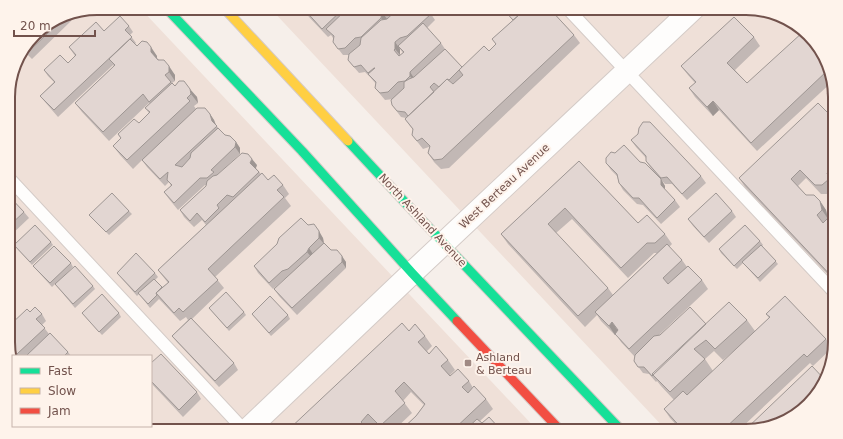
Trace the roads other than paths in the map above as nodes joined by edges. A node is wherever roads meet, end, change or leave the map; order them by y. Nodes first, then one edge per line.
1 (173, 15) edge
2 (231, 15) edge
3 (573, 15) edge
4 (687, 15) edge
5 (626, 72) junction
6 (15, 184) edge
7 (444, 243) junction
8 (412, 273) junction
9 (828, 286) edge
10 (239, 424) edge
11 (253, 424) edge
12 (554, 424) edge
13 (615, 424) edge

1 - 8 main road
2 - 7 main road, North Ashland Avenue
3 - 5 lane
4 - 5 street, West Berteau Avenue
5 - 7 street, West Berteau Avenue
5 - 9 lane
6 - 10 lane
7 - 8 street, West Berteau Avenue
7 - 13 main road, North Ashland Avenue
8 - 11 street, West Berteau Avenue
8 - 12 main road

